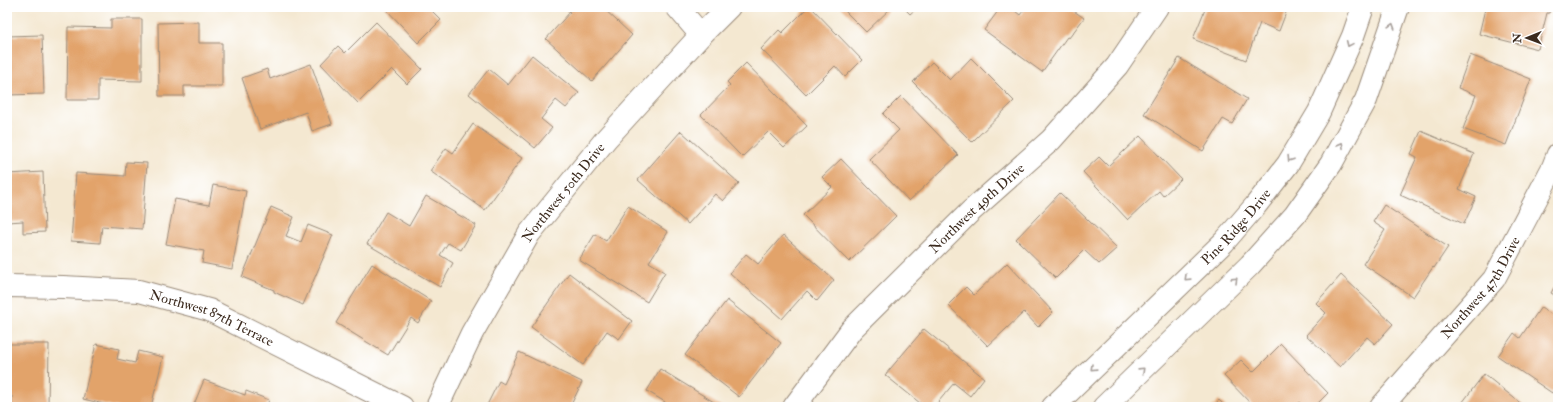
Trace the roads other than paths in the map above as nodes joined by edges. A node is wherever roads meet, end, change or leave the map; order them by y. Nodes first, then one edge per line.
1 (677, 7) edge
2 (729, 7) edge
3 (1157, 7) edge
4 (1363, 7) edge
5 (1398, 7) edge
6 (701, 35) junction
7 (1558, 154) edge
8 (7, 286) edge
9 (402, 407) edge
10 (437, 407) edge
11 (794, 407) edge
12 (1053, 407) edge
13 (1104, 407) edge
14 (1381, 407) edge

1 - 6 street
2 - 6 street, Northwest 50th Drive
3 - 11 street, Northwest 49th Drive
4 -> 12 street, Pine Ridge Drive
13 -> 5 street
6 - 10 street, Northwest 50th Drive
7 - 14 street, Northwest 47th Drive
8 - 9 street, Northwest 87th Terrace

